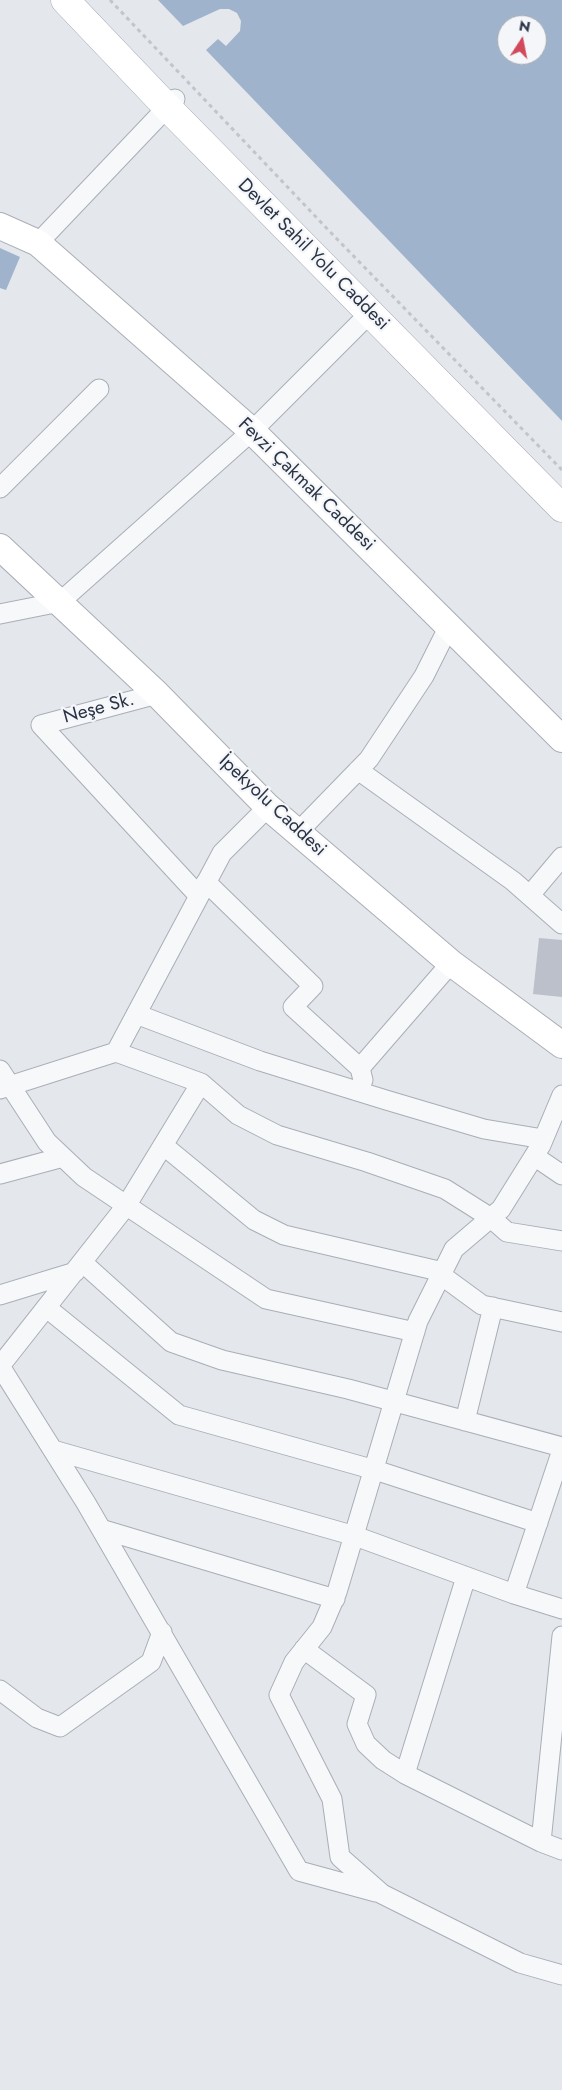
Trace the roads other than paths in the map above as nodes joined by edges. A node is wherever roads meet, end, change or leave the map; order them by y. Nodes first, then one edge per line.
1 (65, 0) edge
2 (80, 0) edge
3 (172, 102) junction
4 (0, 226) edge
5 (38, 243) junction
6 (370, 313) junction
7 (99, 389) dead end
8 (252, 431) junction
9 (0, 488) edge
10 (562, 492) edge
11 (562, 508) edge
12 (0, 547) edge
13 (60, 602) junction
14 (0, 614) edge
15 (448, 626) junction
16 (157, 694) junction
17 (562, 739) edge
18 (358, 770) junction
19 (268, 807) junction
20 (298, 832) junction
21 (562, 857) edge
22 (202, 889) junction
23 (530, 895) junction
24 (562, 924) edge
25 (451, 963) junction
26 (136, 1014) junction
27 (562, 1045) edge
28 (116, 1052) junction
29 (360, 1068) junction
30 (0, 1070) edge
31 (201, 1083) junction
32 (5, 1088) edge
33 (365, 1093) junction
34 (562, 1095) edge
35 (544, 1139) junction
36 (163, 1145) junction
37 (534, 1156) junction
38 (63, 1158) junction
39 (0, 1174) edge
40 (562, 1175) edge
41 (126, 1206) junction
42 (491, 1218) junction
43 (562, 1240) edge
44 (78, 1267) junction
45 (442, 1274) junction
46 (0, 1295) edge
47 (493, 1307) junction
48 (47, 1308) junction
49 (562, 1322) edge
50 (415, 1332) junction
51 (0, 1366) edge
52 (394, 1402) junction
53 (465, 1421) junction
54 (562, 1449) edge
55 (53, 1450) junction
56 (374, 1470) junction
57 (538, 1523) junction
58 (101, 1529) junction
59 (355, 1536) junction
60 (466, 1577) junction
61 (514, 1594) junction
62 (335, 1599) junction
63 (562, 1610) edge
64 (162, 1632) junction
65 (562, 1636) edge
66 (304, 1650) junction
67 (0, 1690) edge
68 (405, 1774) junction
69 (541, 1842) junction
70 (562, 1850) edge
71 (382, 1894) junction
72 (562, 1975) edge

1 - 3 main road, Devlet Sahil Yolu Caddesi
2 - 3 main road, Devlet Sahil Yolu Caddesi
3 - 5 street
3 - 6 main road, Devlet Sahil Yolu Caddesi
3 - 10 main road, Devlet Sahil Yolu Caddesi
4 - 5 street, Fevzi Çakmak Caddesi
5 - 8 street, Fevzi Çakmak Caddesi
6 - 8 street
6 - 11 main road, Devlet Sahil Yolu Caddesi
7 - 9 street
8 - 13 street
8 - 15 street, Fevzi Çakmak Caddesi
12 - 13 street, İpekyolu Caddesi
13 - 14 street
13 - 16 street, İpekyolu Caddesi
15 - 17 street, Fevzi Çakmak Caddesi
15 - 18 street
16 - 19 street, İpekyolu Caddesi
16 - 22 street, Neşe Sk.
18 - 20 street
18 - 23 street
19 - 20 street, İpekyolu Caddesi
19 - 22 street
20 - 25 street, İpekyolu Caddesi
21 - 23 street
22 - 26 street
22 - 29 street
23 - 24 street
25 - 27 street, İpekyolu Caddesi
25 - 29 street
26 - 28 street
26 - 33 street
28 - 31 street
28 - 32 street
29 - 33 street
30 - 32 street
31 - 36 street
31 - 42 street
32 - 38 street
33 - 35 street
34 - 35 street
35 - 37 street
36 - 41 street
36 - 45 street
37 - 40 street
37 - 42 street
38 - 39 street
38 - 41 street
41 - 44 street
41 - 50 street
42 - 43 street
42 - 45 street
44 - 46 street
44 - 48 street
44 - 52 street
45 - 47 street
45 - 50 street
47 - 49 street
47 - 53 street
48 - 51 street
48 - 56 street
50 - 52 street
51 - 55 street
52 - 53 street
52 - 56 street
53 - 54 street
54 - 57 street
55 - 58 street
55 - 59 street
56 - 57 street
56 - 59 street
57 - 61 street
58 - 62 street
58 - 64 street
59 - 60 street
59 - 62 street
60 - 61 street
60 - 68 street
61 - 63 street
62 - 66 street
64 - 67 street
64 - 71 street
65 - 69 street
66 - 68 street
66 - 71 street
68 - 69 street
69 - 70 street
71 - 72 street

